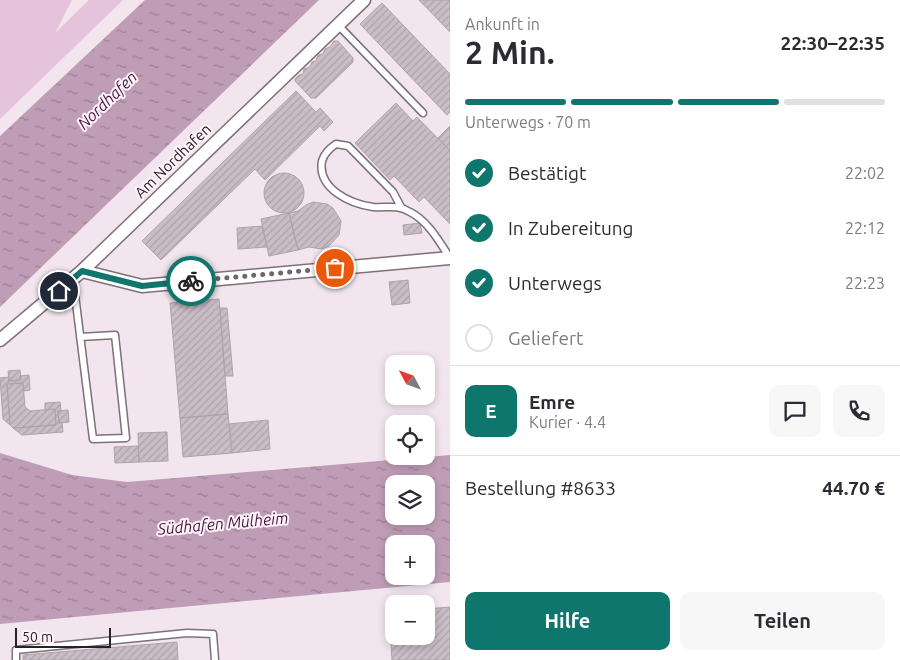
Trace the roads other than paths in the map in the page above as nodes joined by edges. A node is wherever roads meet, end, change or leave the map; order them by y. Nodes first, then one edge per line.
1 (364, 0) edge
2 (338, 25) junction
3 (423, 113) dead end
4 (401, 207) junction
5 (450, 258) edge
6 (78, 275) junction
7 (80, 338) junction
8 (0, 340) edge
9 (16, 660) edge
10 (215, 660) edge

1 - 2 street, Am Nordhafen
2 - 3 lane
2 - 6 street, Am Nordhafen
4 - 4 lane
4 - 5 lane
5 - 6 street
6 - 7 lane
6 - 8 street, Am Nordhafen
7 - 7 lane
9 - 10 lane

